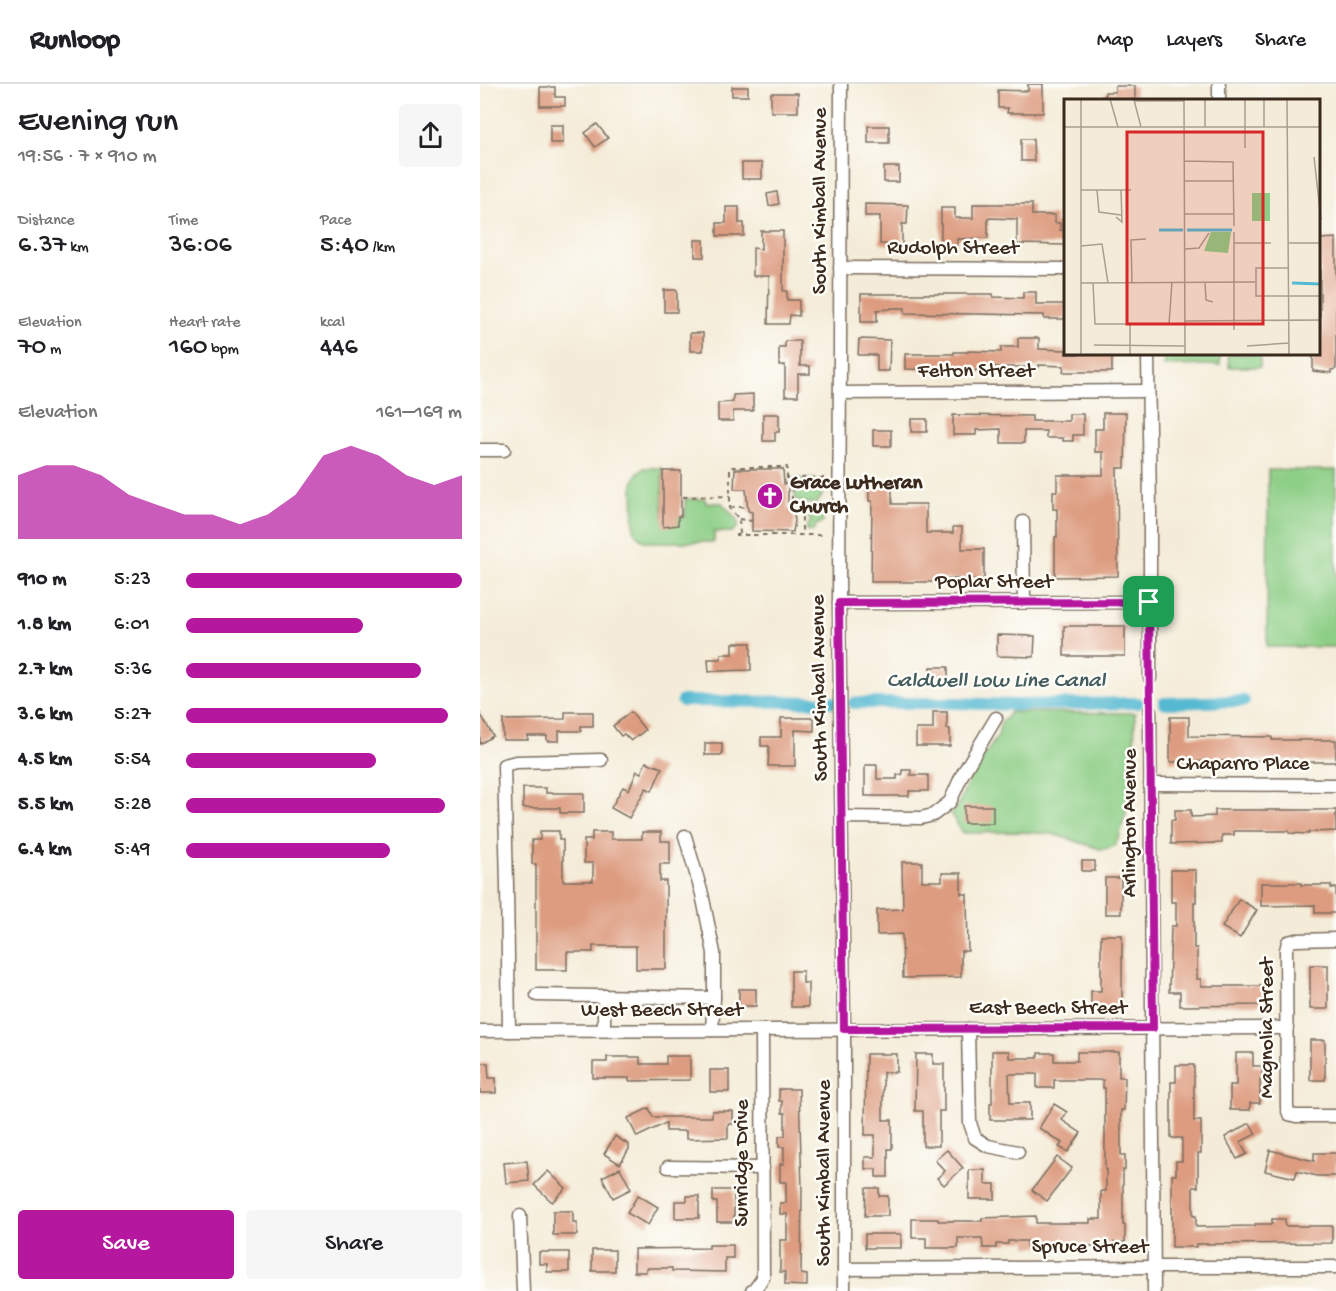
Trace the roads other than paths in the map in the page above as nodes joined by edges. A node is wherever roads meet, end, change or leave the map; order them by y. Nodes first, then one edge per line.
1 (841, 84) edge
2 (840, 268) junction
3 (1064, 269) edge
4 (1148, 356) edge
5 (1148, 391) junction
6 (840, 393) junction
7 (480, 450) edge
8 (504, 450) dead end
9 (1023, 522) dead end
10 (1024, 602) junction
11 (1149, 602) junction
12 (839, 603) junction
13 (1150, 678) road end
14 (1150, 711) road end
15 (996, 718) dead end
16 (601, 760) dead end
17 (1150, 784) junction
18 (1336, 785) edge
19 (842, 817) junction
20 (685, 836) dead end
21 (1336, 939) edge
22 (537, 995) dead end
23 (604, 996) junction
24 (714, 998) junction
25 (1153, 1028) junction
26 (1287, 1028) junction
27 (844, 1029) junction
28 (969, 1029) junction
29 (604, 1030) junction
30 (712, 1030) junction
31 (762, 1030) junction
32 (480, 1031) edge
33 (509, 1031) junction
34 (1336, 1116) edge
35 (1018, 1152) dead end
36 (669, 1167) dead end
37 (763, 1168) junction
38 (520, 1216) dead end
39 (1154, 1267) junction
40 (1336, 1267) edge
41 (844, 1269) junction
42 (523, 1291) edge
43 (752, 1291) edge
44 (844, 1291) edge
45 (1154, 1291) edge

1 - 2 street, South Kimball Avenue
2 - 3 street, Rudolph Street
2 - 6 street, South Kimball Avenue
4 - 5 street
5 - 6 street, Felton Street
5 - 11 street
6 - 12 street, South Kimball Avenue
7 - 8 street
9 - 10 street
10 - 11 street, Poplar Street
10 - 12 street, Poplar Street
11 - 13 street
12 - 19 street, South Kimball Avenue
14 - 17 street, Arlington Avenue
15 - 19 street
16 - 33 street
17 - 18 street, Chaparro Place
17 - 25 street, Arlington Avenue
19 - 27 street, South Kimball Avenue
20 - 24 street
21 - 26 street, Magnolia Street
22 - 23 street
23 - 24 street
23 - 29 street
24 - 30 street
25 - 26 street, East Beech Street
25 - 28 street, East Beech Street
25 - 39 street, Arlington Avenue
26 - 34 street, Magnolia Street
27 - 28 street, East Beech Street
27 - 31 street, West Beech Street
27 - 41 street, South Kimball Avenue
28 - 35 street
29 - 30 street, West Beech Street
29 - 33 street, West Beech Street
30 - 31 street, West Beech Street
31 - 37 street, Sunridge Drive
32 - 33 street, West Beech Street
36 - 37 street
37 - 43 street, Sunridge Drive
38 - 42 street
39 - 40 street, Spruce Street
39 - 41 street, Spruce Street
39 - 45 street, Arlington Avenue
41 - 44 street, South Kimball Avenue

